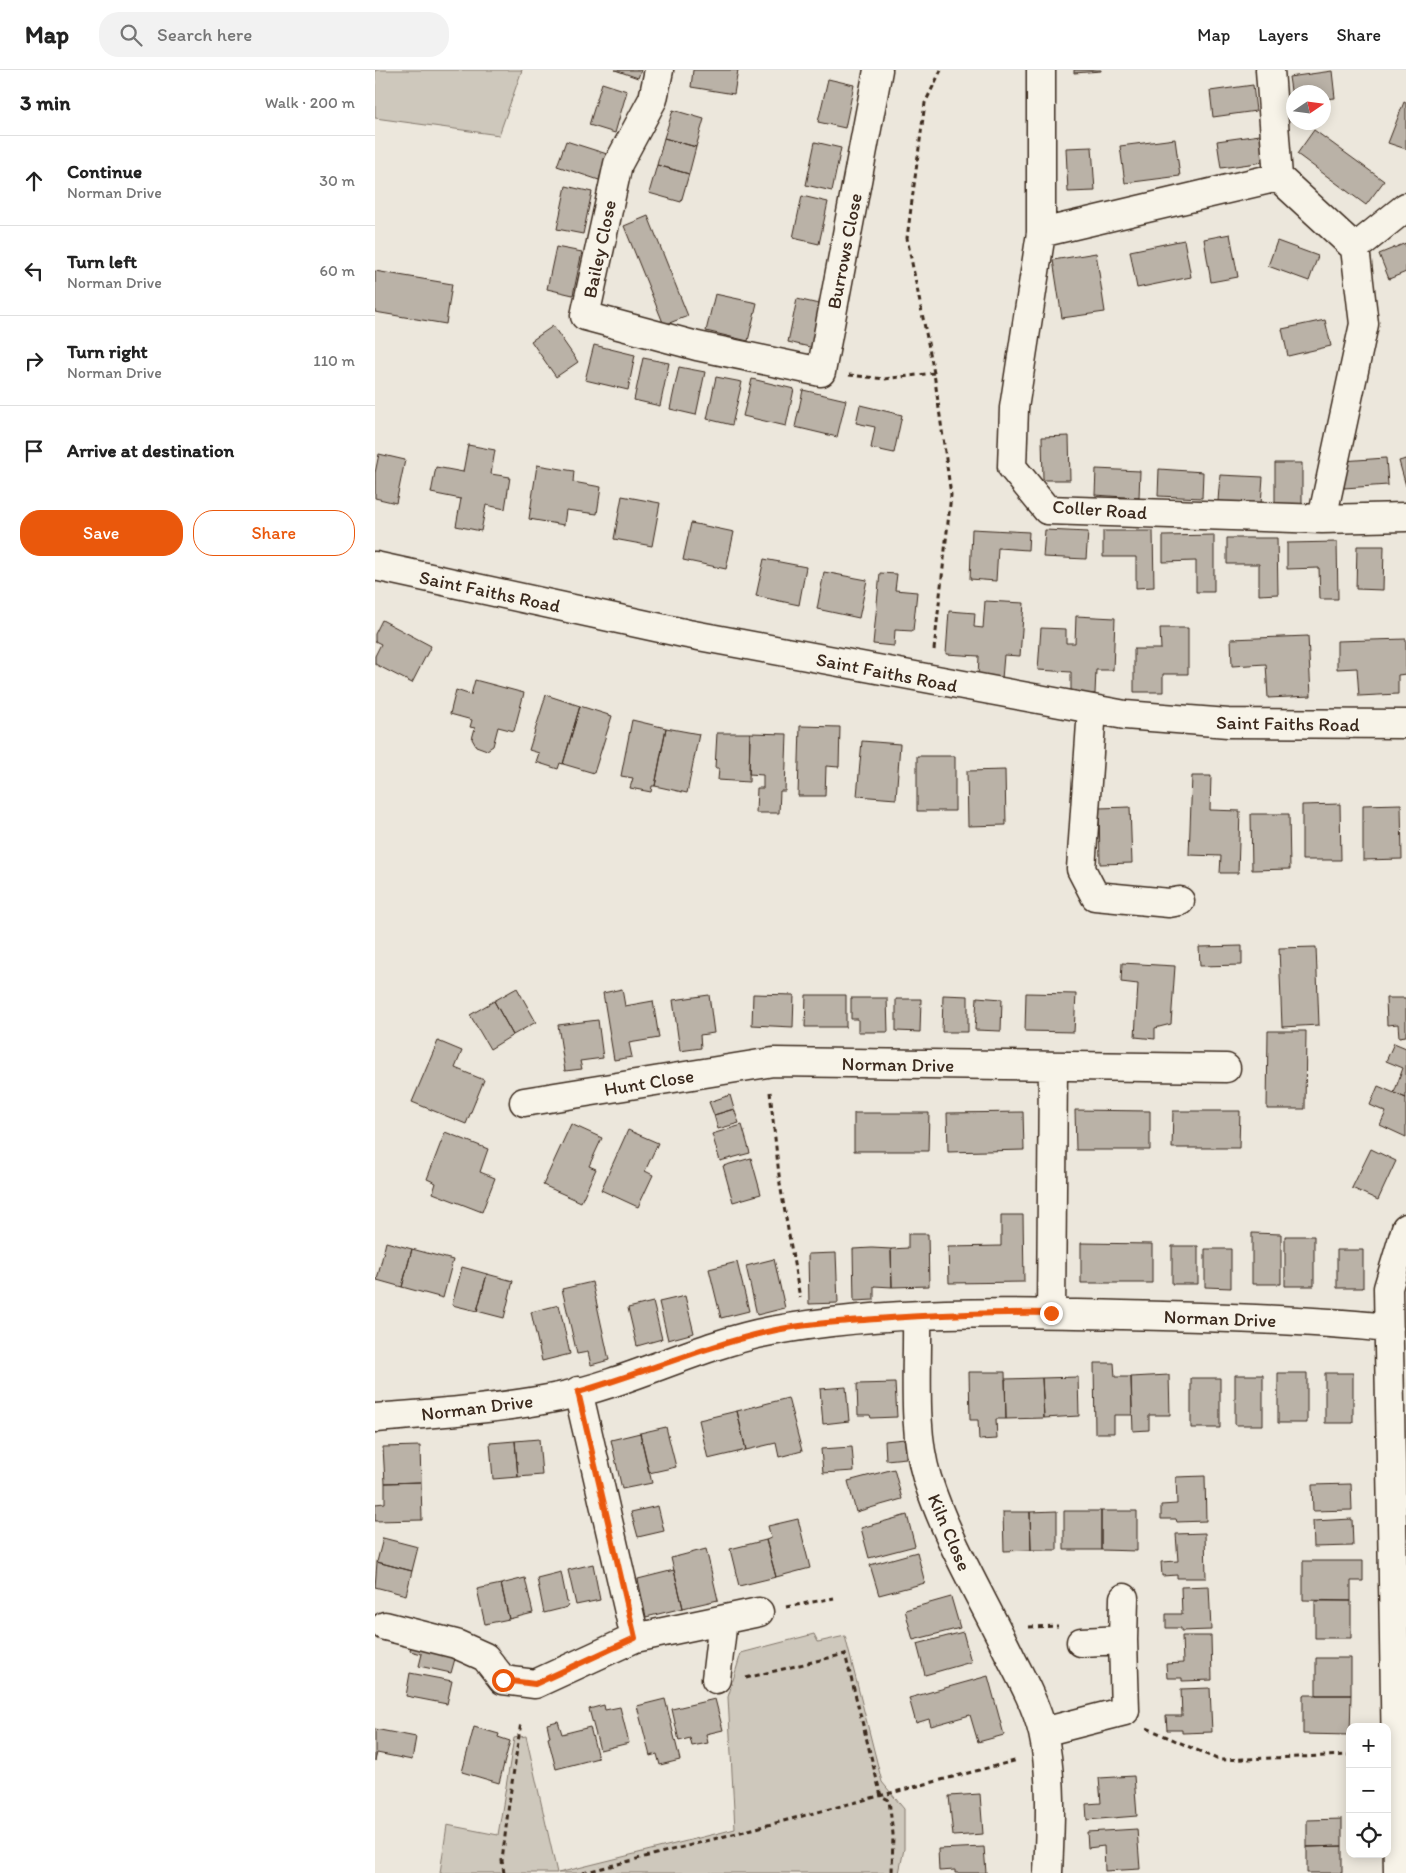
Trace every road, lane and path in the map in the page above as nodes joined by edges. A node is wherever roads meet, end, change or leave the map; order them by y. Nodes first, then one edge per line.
1 (659, 70) edge
2 (878, 70) edge
3 (941, 70) edge
4 (1041, 70) edge
5 (1270, 70) edge
6 (1278, 178) junction
7 (1406, 207) edge
8 (1041, 233) junction
9 (1355, 248) junction
10 (821, 372) junction
11 (934, 372) junction
12 (1406, 517) edge
13 (1321, 519) junction
14 (375, 566) edge
15 (931, 680) junction
16 (1092, 709) junction
17 (1406, 724) edge
18 (1180, 901) dead end
19 (1053, 1066) junction
20 (1226, 1068) dead end
21 (771, 1075) junction
22 (524, 1102) dead end
23 (1406, 1228) edge
24 (1051, 1313) junction
25 (917, 1316) junction
26 (806, 1326) junction
27 (1389, 1328) junction
28 (578, 1392) junction
29 (375, 1418) edge
30 (1398, 1459) edge
31 (834, 1598) dead end
32 (1124, 1598) dead end
33 (759, 1612) joint
34 (723, 1620) junction
35 (385, 1626) dead end
36 (1001, 1636) junction
37 (635, 1638) junction
38 (1123, 1640) junction
39 (1081, 1642) joint
40 (716, 1679) joint
41 (1125, 1711) junction
42 (521, 1722) dead end
43 (1044, 1743) junction
44 (1346, 1755) edge
45 (881, 1796) junction
46 (504, 1873) edge
47 (583, 1873) edge
48 (892, 1873) edge
49 (1048, 1873) edge
50 (1398, 1873) edge

1 - 10 street, Bailey Close
2 - 10 street, Burrows Close
3 - 11 path
4 - 8 street, Coller Road
5 - 6 street
6 - 8 street
6 - 9 street
7 - 9 street
8 - 13 street, Coller Road
9 - 13 street
10 - 11 path
11 - 15 path
12 - 13 street, Coller Road
14 - 15 street, Saint Faiths Road
15 - 16 street, Saint Faiths Road
16 - 17 street, Saint Faiths Road
16 - 18 street
19 - 20 street, Norman Drive
19 - 21 street, Norman Drive
19 - 24 street
21 - 22 street, Hunt Close
21 - 26 path
23 - 27 street
24 - 25 street, Norman Drive
24 - 27 street, Norman Drive
25 - 26 street, Norman Drive
25 - 36 street, Kiln Close
26 - 28 street, Norman Drive
27 - 30 street
28 - 29 street, Norman Drive
28 - 37 street
30 - 50 street
31 - 33 path
32 - 38 street
33 - 34 street
34 - 37 street
34 - 40 street
35 - 37 street
36 - 39 path
36 - 43 street, Kiln Close
38 - 39 street
38 - 41 street
40 - 45 path
41 - 43 street
41 - 44 path
42 - 46 path
43 - 45 path
43 - 49 street, Kiln Close
45 - 47 path
45 - 48 path

